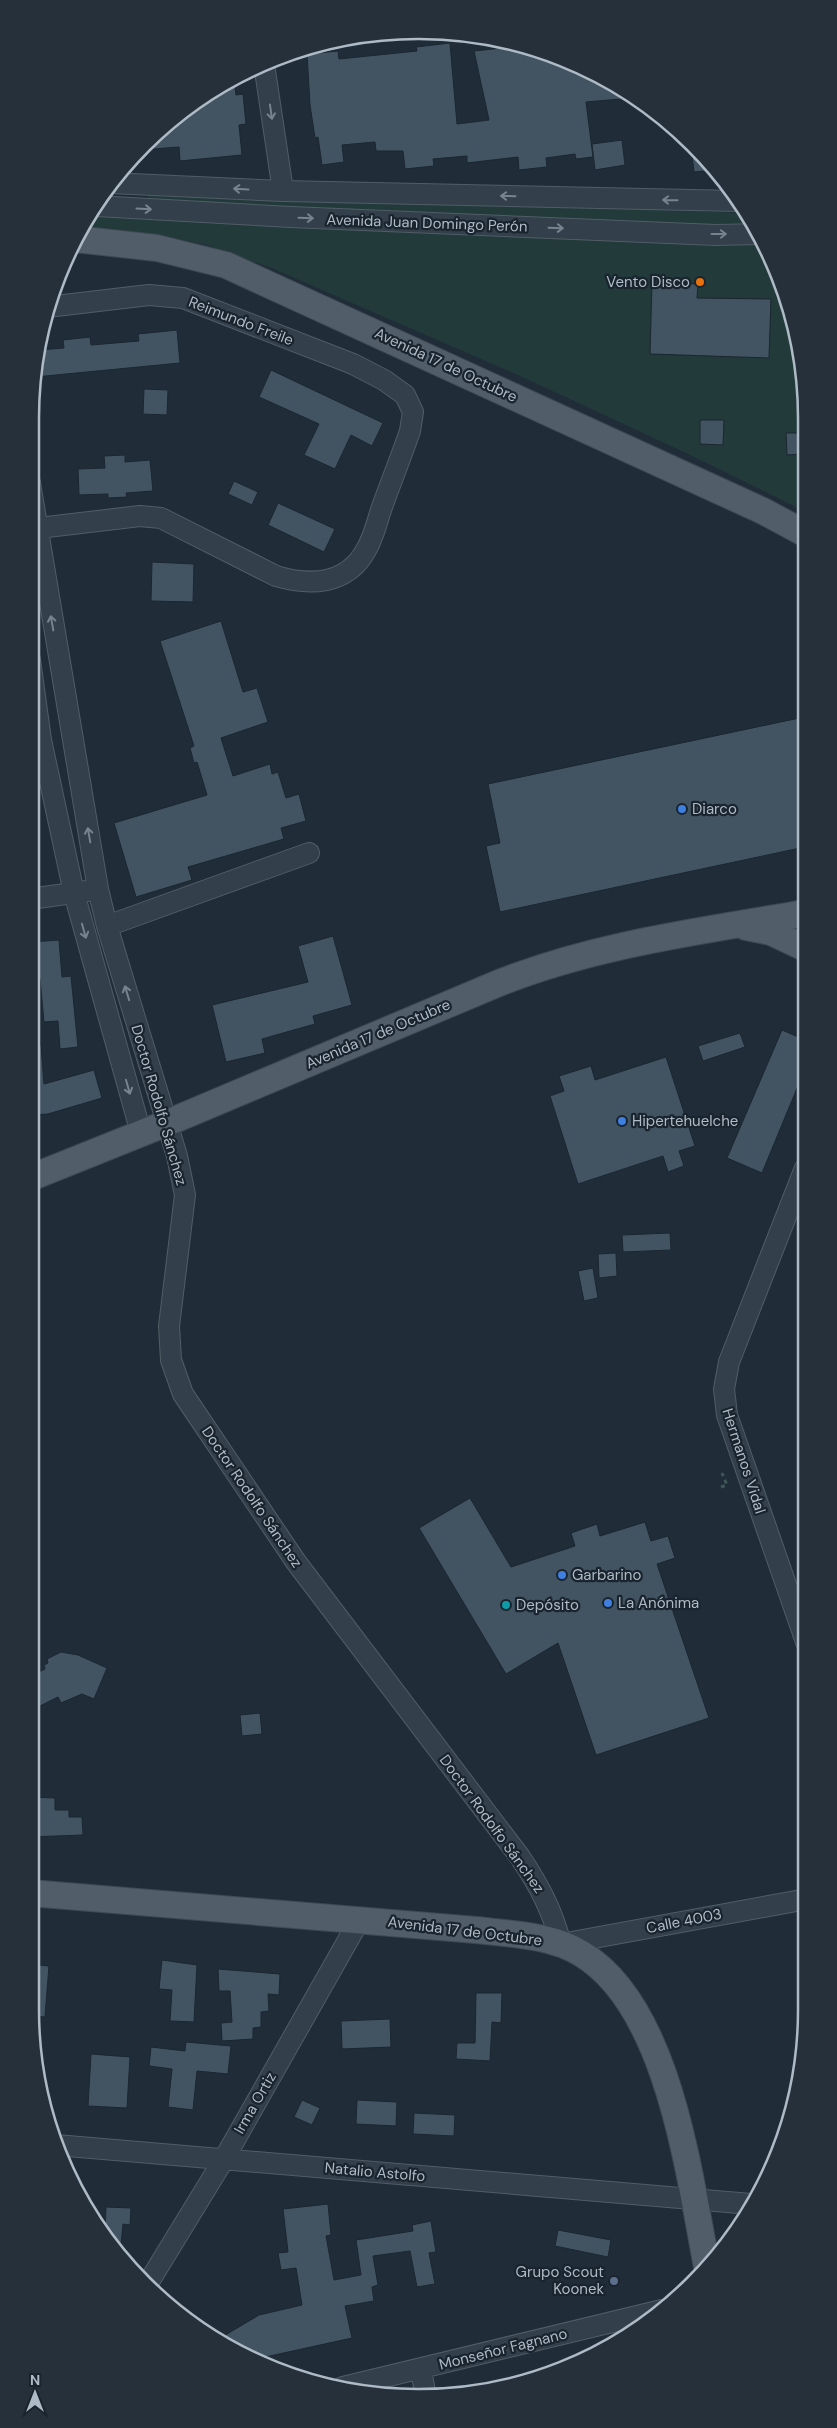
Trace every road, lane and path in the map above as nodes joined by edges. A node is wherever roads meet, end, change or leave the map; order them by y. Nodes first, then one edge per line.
1 (265, 72) edge
2 (121, 183) edge
3 (283, 192) junction
4 (730, 202) edge
5 (104, 206) edge
6 (750, 234) edge
7 (84, 240) edge
8 (56, 306) edge
9 (39, 527) edge
10 (798, 530) edge
11 (39, 558) edge
12 (59, 660) junction
13 (39, 661) edge
14 (39, 726) edge
15 (309, 853) dead end
16 (98, 889) junction
17 (74, 893) junction
18 (39, 898) edge
19 (798, 914) edge
20 (736, 925) junction
21 (106, 926) junction
22 (798, 945) edge
23 (167, 1123) junction
24 (141, 1134) junction
25 (39, 1174) edge
26 (798, 1186) edge
27 (722, 1473) dead end
28 (721, 1487) dead end
29 (798, 1619) edge
30 (39, 1894) edge
31 (798, 1900) edge
32 (360, 1919) junction
33 (561, 1944) junction
34 (64, 2146) edge
35 (224, 2159) junction
36 (694, 2199) junction
37 (744, 2203) edge
38 (705, 2258) edge
39 (150, 2278) edge
40 (645, 2314) edge
41 (421, 2370) junction
42 (357, 2384) edge
43 (425, 2389) edge

1 -> 3 street
3 -> 2 street, Avenida Juan Domingo Perón
4 -> 3 street, Avenida Juan Domingo Perón
5 -> 6 street, Avenida Juan Domingo Perón
7 - 10 main road, Avenida 17 de Octubre
8 - 9 street, Reimundo Freile
12 -> 11 street, Doctor Rodolfo Sánchez
12 - 13 street
16 -> 12 street, Doctor Rodolfo Sánchez
14 - 17 street, Doctor Rodolfo Sánchez
15 - 21 street
16 - 17 street
16 - 21 street, Doctor Rodolfo Sánchez
17 - 18 street
17 -> 24 street, Doctor Rodolfo Sánchez
19 - 20 main road, Avenida 17 de Octubre
20 - 22 main road, Avenida 17 de Octubre
20 - 23 main road, Avenida 17 de Octubre
23 -> 21 street, Doctor Rodolfo Sánchez
23 - 24 main road, Avenida 17 de Octubre
23 - 33 street, Doctor Rodolfo Sánchez
24 - 25 main road, Avenida 17 de Octubre
26 - 29 street, Hermanos Vidal
27 - 28 path
30 - 32 main road, Avenida 17 de Octubre
31 - 33 street, Calle 4003
32 - 33 main road, Avenida 17 de Octubre
32 - 35 street, Irma Ortiz
33 - 36 main road, Avenida 17 de Octubre
34 - 35 street, Natalio Astolfo
35 - 36 street, Natalio Astolfo
35 - 39 street, Irma Ortiz
36 - 37 street, Natalio Astolfo
36 - 38 main road, Avenida 17 de Octubre
40 - 41 street, Monseñor Fagnano
41 - 42 street, Monseñor Fagnano
41 - 43 street

